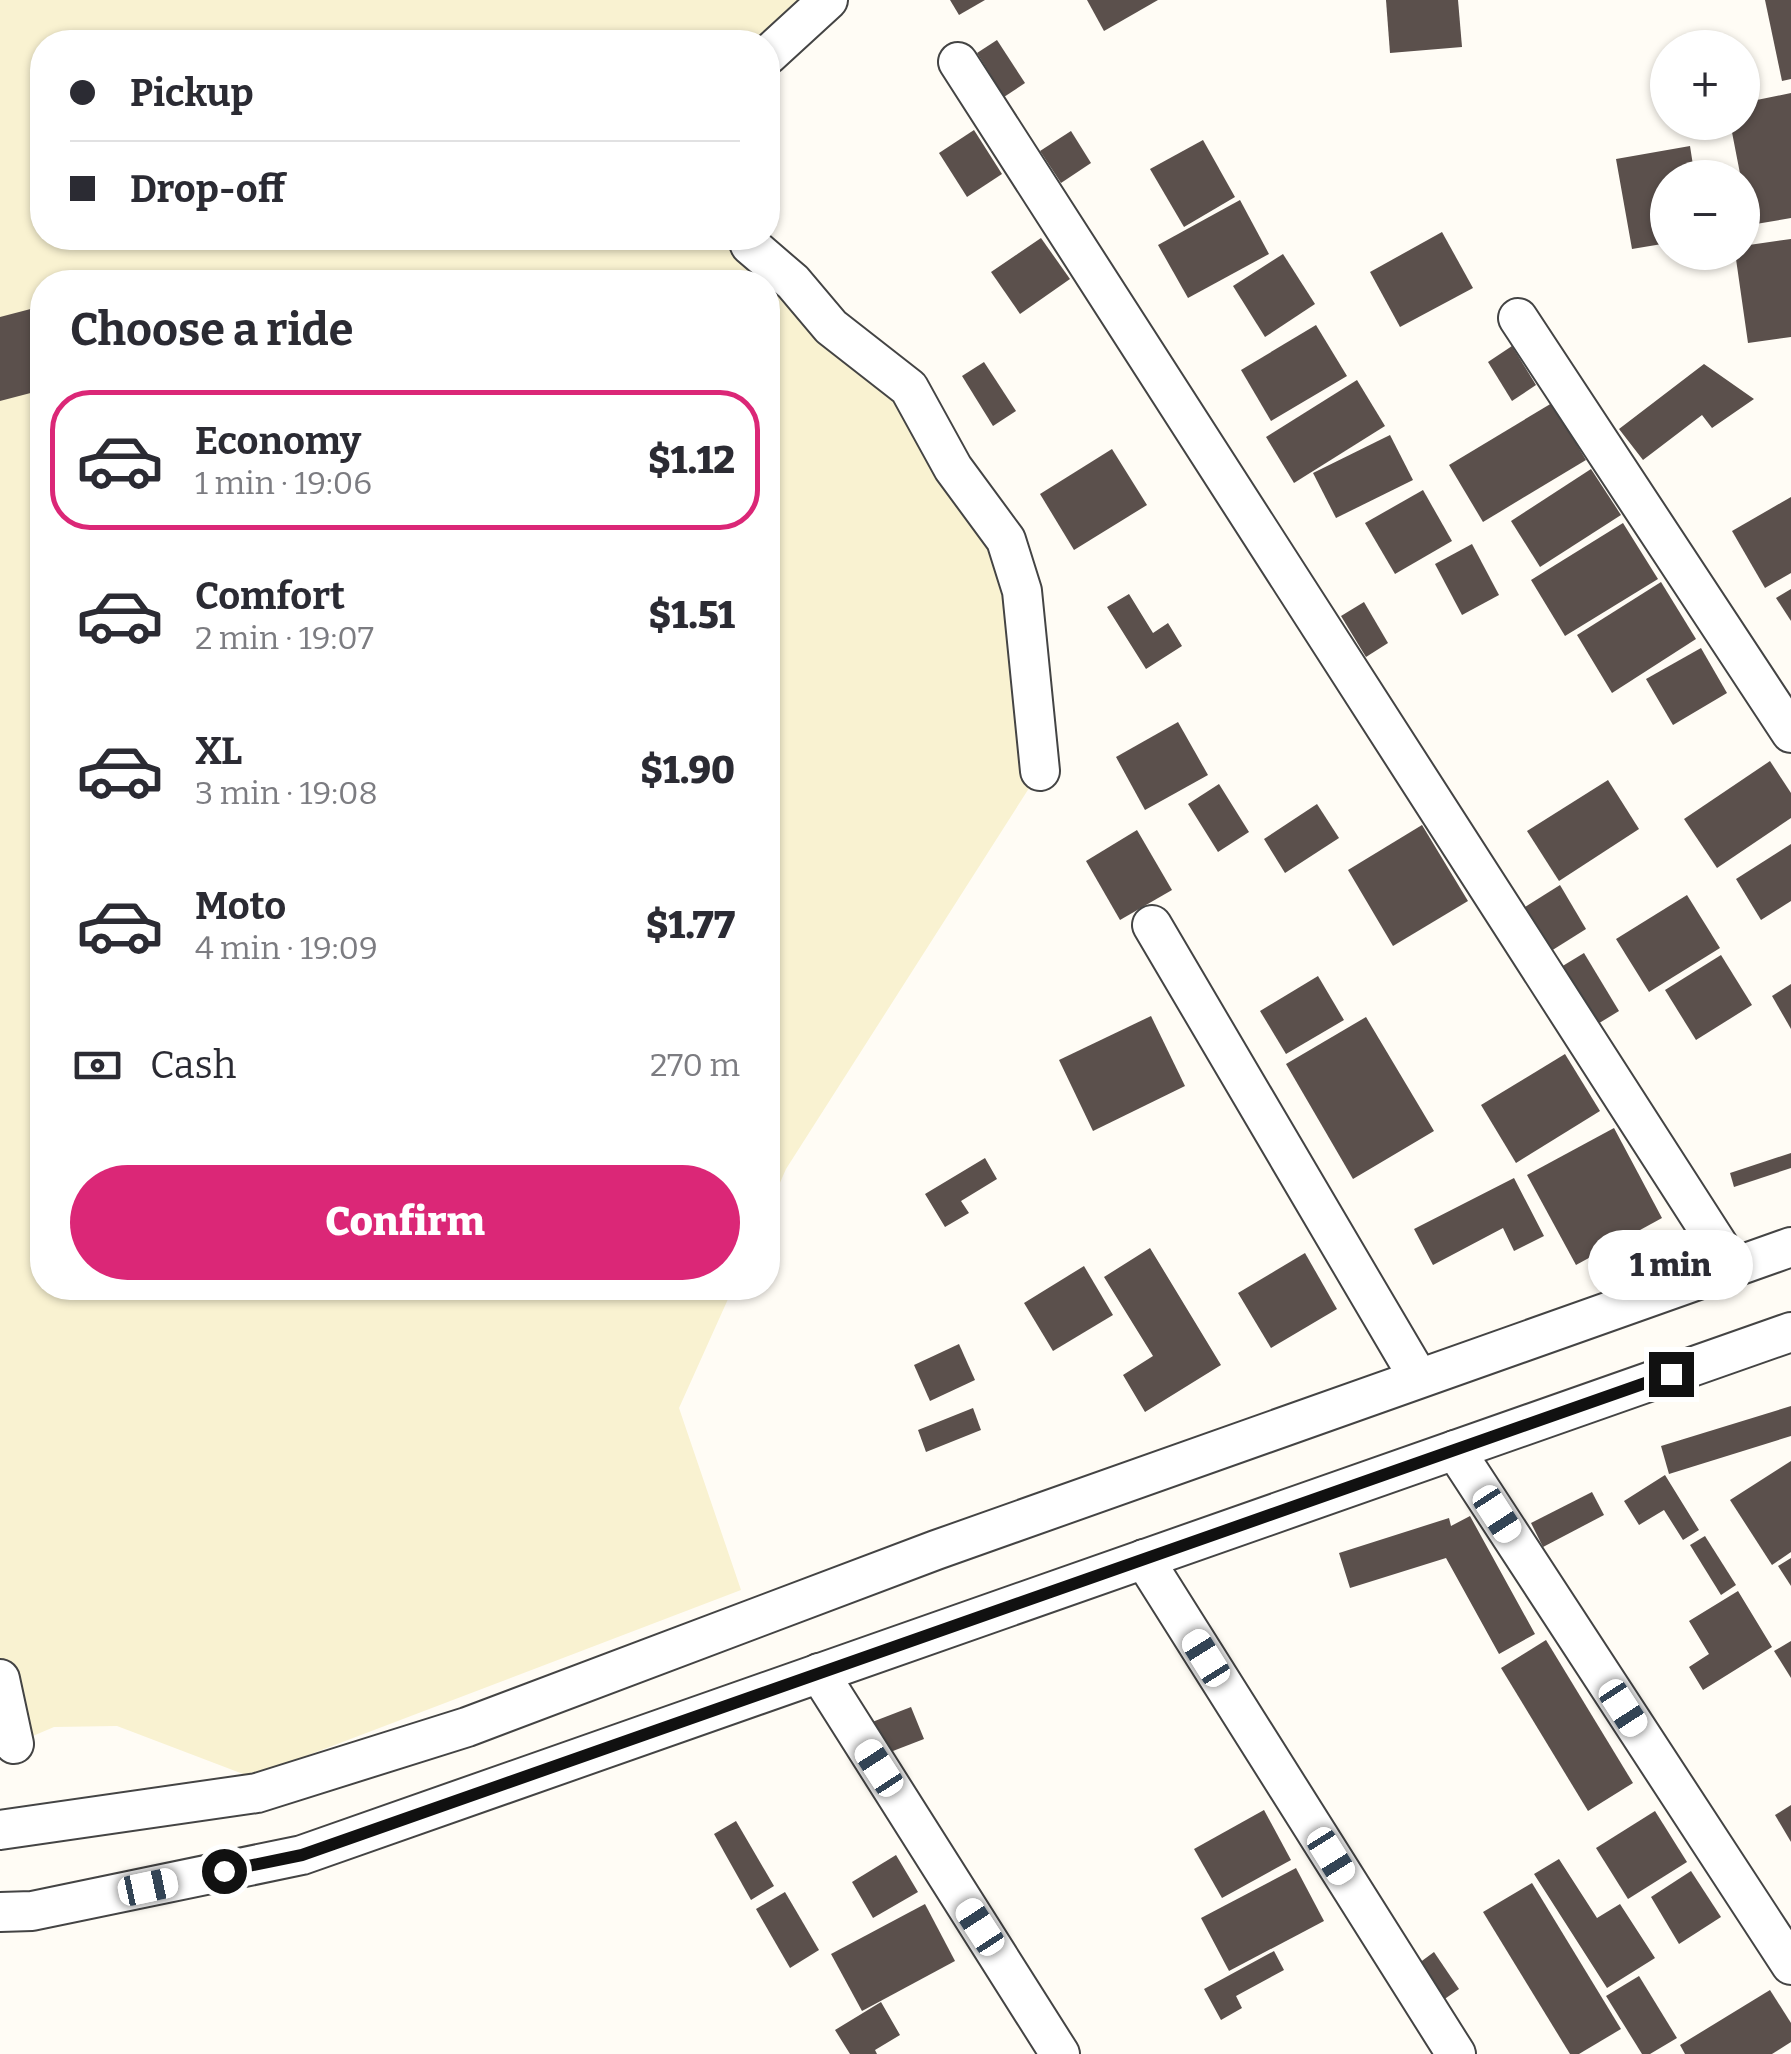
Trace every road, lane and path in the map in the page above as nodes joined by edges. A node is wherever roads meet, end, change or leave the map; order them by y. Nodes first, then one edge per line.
1 (828, 0) edge
2 (780, 44) edge
3 (958, 62) dead end
4 (756, 250) edge
5 (779, 270) edge
6 (780, 271) edge
7 (1518, 318) dead end
8 (1791, 733) edge
9 (1040, 771) dead end
10 (1152, 925) dead end
11 (1791, 1248) edge
12 (1733, 1268) junction
13 (1787, 1342) edge
14 (1418, 1377) junction
15 (1455, 1450) junction
16 (1144, 1559) junction
17 (819, 1673) junction
18 (0, 1679) edge
19 (14, 1744) dead end
20 (0, 1830) edge
21 (0, 1912) edge
22 (1791, 1964) edge
23 (1060, 2054) edge
24 (1456, 2054) edge

1 - 2 street
3 - 12 street
4 - 5 street
6 - 9 street
7 - 8 street
10 - 14 street
11 - 12 street
12 - 14 street
13 - 15 street
14 - 20 street
15 - 16 street
15 - 22 street
16 - 17 street
16 - 24 street
17 - 21 street
17 - 23 street
18 - 19 street

